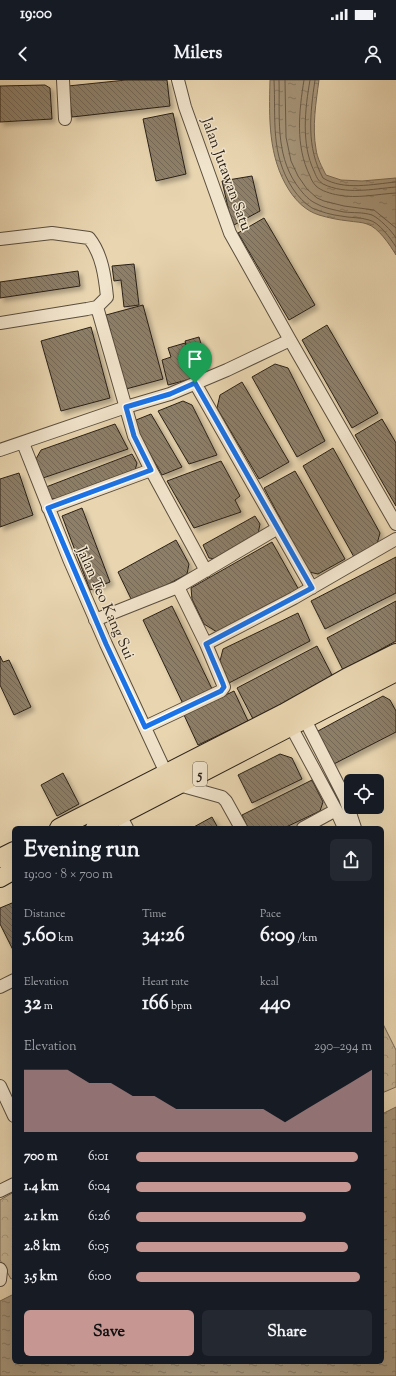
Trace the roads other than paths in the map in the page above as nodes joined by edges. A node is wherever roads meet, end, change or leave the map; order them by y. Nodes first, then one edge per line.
1 (63, 80) edge
2 (178, 80) edge
3 (65, 119) dead end
4 (0, 239) edge
5 (97, 307) junction
6 (0, 323) edge
7 (290, 340) junction
8 (195, 383) junction
9 (126, 407) junction
10 (23, 443) junction
11 (0, 450) edge
12 (151, 470) junction
13 (48, 508) junction
14 (396, 524) edge
15 (278, 528) junction
16 (396, 539) edge
17 (206, 571) junction
18 (178, 587) junction
19 (312, 588) junction
20 (95, 620) junction
21 (206, 644) junction
22 (396, 653) edge
23 (396, 672) edge
24 (294, 716) junction
25 (145, 727) junction
26 (173, 779) junction
27 (336, 810) junction
28 (124, 821) edge
29 (64, 826) edge
30 (103, 826) edge
31 (240, 826) edge
32 (307, 826) edge
33 (343, 826) edge
34 (354, 826) edge
35 (12, 852) edge
36 (0, 858) edge
37 (12, 871) edge
38 (0, 878) edge
39 (12, 981) edge
40 (0, 987) edge
41 (0, 1086) edge
42 (12, 1112) edge
43 (12, 1185) edge
44 (0, 1191) edge
45 (0, 1269) edge
46 (0, 1280) edge

1 - 3 street
2 - 7 street, Jalan Jutawan Satu
4 - 5 street
5 - 6 street
5 - 9 street
7 - 8 street
7 - 14 street, Jalan Jutawan Satu
8 - 9 street
8 - 15 street
9 - 10 street
9 - 12 street
10 - 11 street
10 - 13 street, Jalan Teo Kang Sui
12 - 13 street
12 - 17 street
13 - 20 street, Jalan Teo Kang Sui
15 - 17 street
15 - 19 street
16 - 19 street
17 - 18 street
18 - 20 street
18 - 21 street
19 - 21 street
20 - 25 street, Jalan Teo Kang Sui
21 - 25 street
22 - 24 highway, 5
23 - 24 highway, 5
24 - 26 highway, 5
24 - 27 street
24 - 34 street
25 - 26 street, Jalan Teo Kang Sui
26 - 28 highway, 5
26 - 29 highway, 5
26 - 31 street
27 - 32 street
27 - 33 street
28 - 30 highway, 5
35 - 36 highway
37 - 38 highway
39 - 40 street
41 - 42 street
43 - 44 street
45 - 46 street

